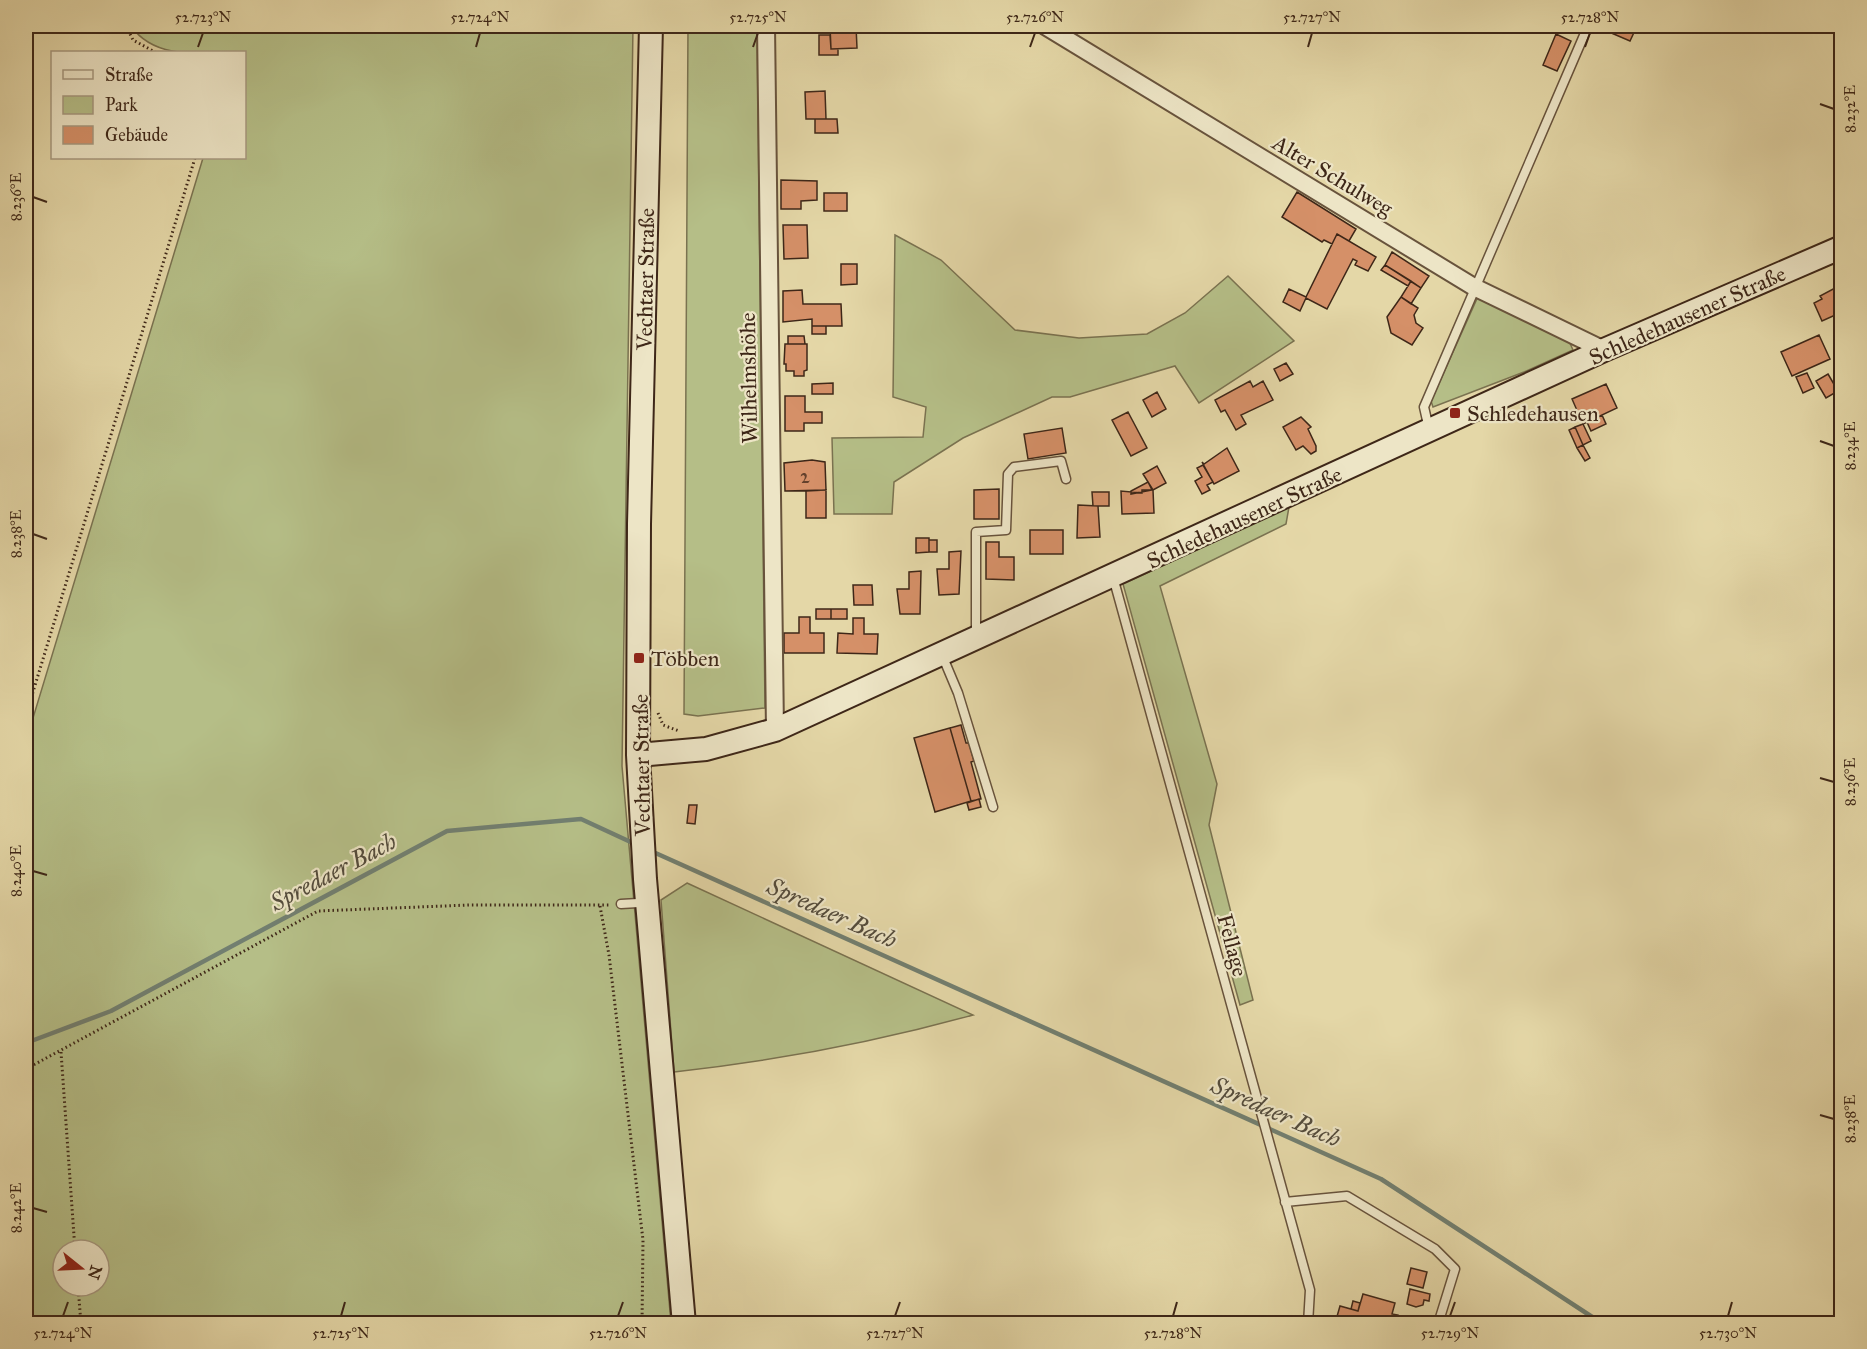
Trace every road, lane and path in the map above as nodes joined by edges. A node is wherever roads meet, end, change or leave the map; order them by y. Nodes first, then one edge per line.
1 (126, 26) edge
2 (651, 26) edge
3 (766, 26) edge
4 (1045, 26) edge
5 (1587, 26) edge
6 (152, 51) edge
7 (195, 159) edge
8 (1842, 247) edge
9 (1474, 287) junction
10 (1604, 350) junction
11 (1431, 432) junction
12 (1066, 479) dead end
13 (1111, 572) junction
14 (980, 638) junction
15 (942, 655) junction
16 (26, 715) edge
17 (775, 730) junction
18 (638, 755) junction
19 (993, 807) dead end
20 (638, 903) dead end
21 (621, 904) joint
22 (600, 906) junction
23 (61, 1052) junction
24 (26, 1069) edge
25 (1285, 1202) junction
26 (74, 1238) edge
27 (79, 1298) edge
28 (81, 1323) edge
29 (642, 1323) edge
30 (684, 1323) edge
31 (1308, 1323) edge
32 (1438, 1323) edge

1 - 6 path
2 - 18 street, Vechtaer Straße
3 - 17 street, Wilhelmshöhe
4 - 9 street, Alter Schulweg
5 - 9 lane
7 - 16 path
8 - 10 street, Schledehausener Straße
9 - 10 street, Alter Schulweg
9 - 11 lane
10 - 11 street, Schledehausener Straße
11 - 13 street, Schledehausener Straße
12 - 14 lane
13 - 14 street, Schledehausener Straße
13 - 25 lane, Fellage
14 - 15 street, Schledehausener Straße
15 - 17 street, Schledehausener Straße
15 - 19 lane
17 - 18 street, Schledehausener Straße
18 - 30 street, Vechtaer Straße
20 - 21 lane
21 - 22 path
22 - 23 path
22 - 29 path
23 - 24 path
23 - 26 path
25 - 31 lane, Fellage
25 - 32 lane
27 - 28 path

